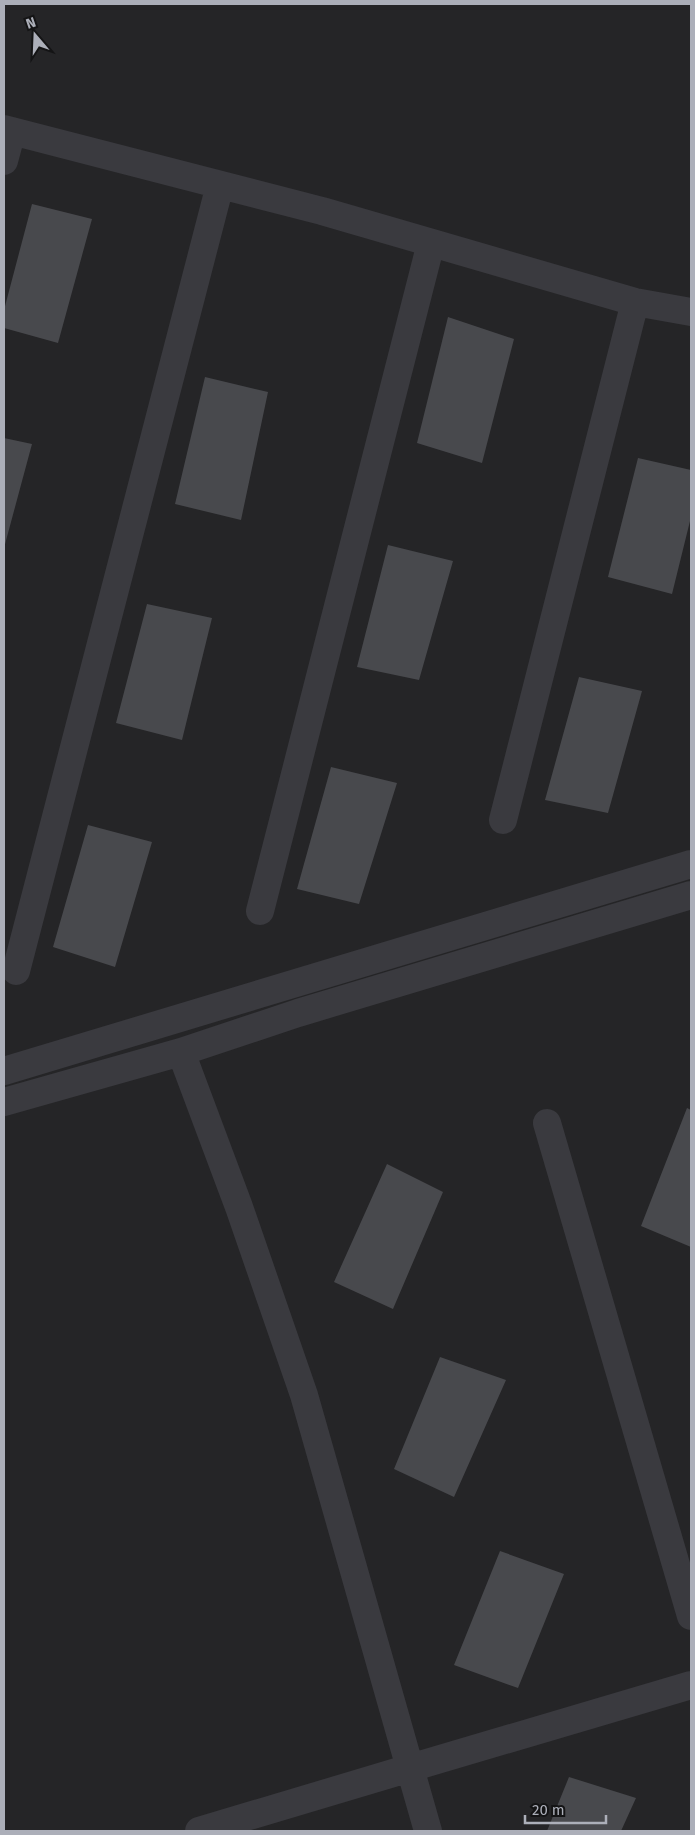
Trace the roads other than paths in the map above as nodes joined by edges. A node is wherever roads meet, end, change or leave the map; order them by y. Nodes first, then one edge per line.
1 (8, 130) edge
2 (4, 161) edge
3 (220, 185) junction
4 (431, 243) junction
5 (635, 302) junction
6 (691, 312) edge
7 (503, 820) dead end
8 (691, 864) edge
9 (691, 895) edge
10 (260, 911) dead end
11 (16, 971) dead end
12 (182, 1052) junction
13 (4, 1071) edge
14 (4, 1102) edge
15 (547, 1123) dead end
16 (691, 1616) edge
17 (691, 1685) edge
18 (410, 1768) junction
19 (199, 1831) edge
20 (428, 1831) edge

1 - 2 street
1 - 3 street
3 - 4 street
3 - 11 street
4 - 5 street
4 - 10 street
5 - 6 street
5 - 7 street
8 - 13 street
9 - 12 street
12 - 14 street
12 - 18 street
15 - 16 street
17 - 18 street
18 - 19 street
18 - 20 street

